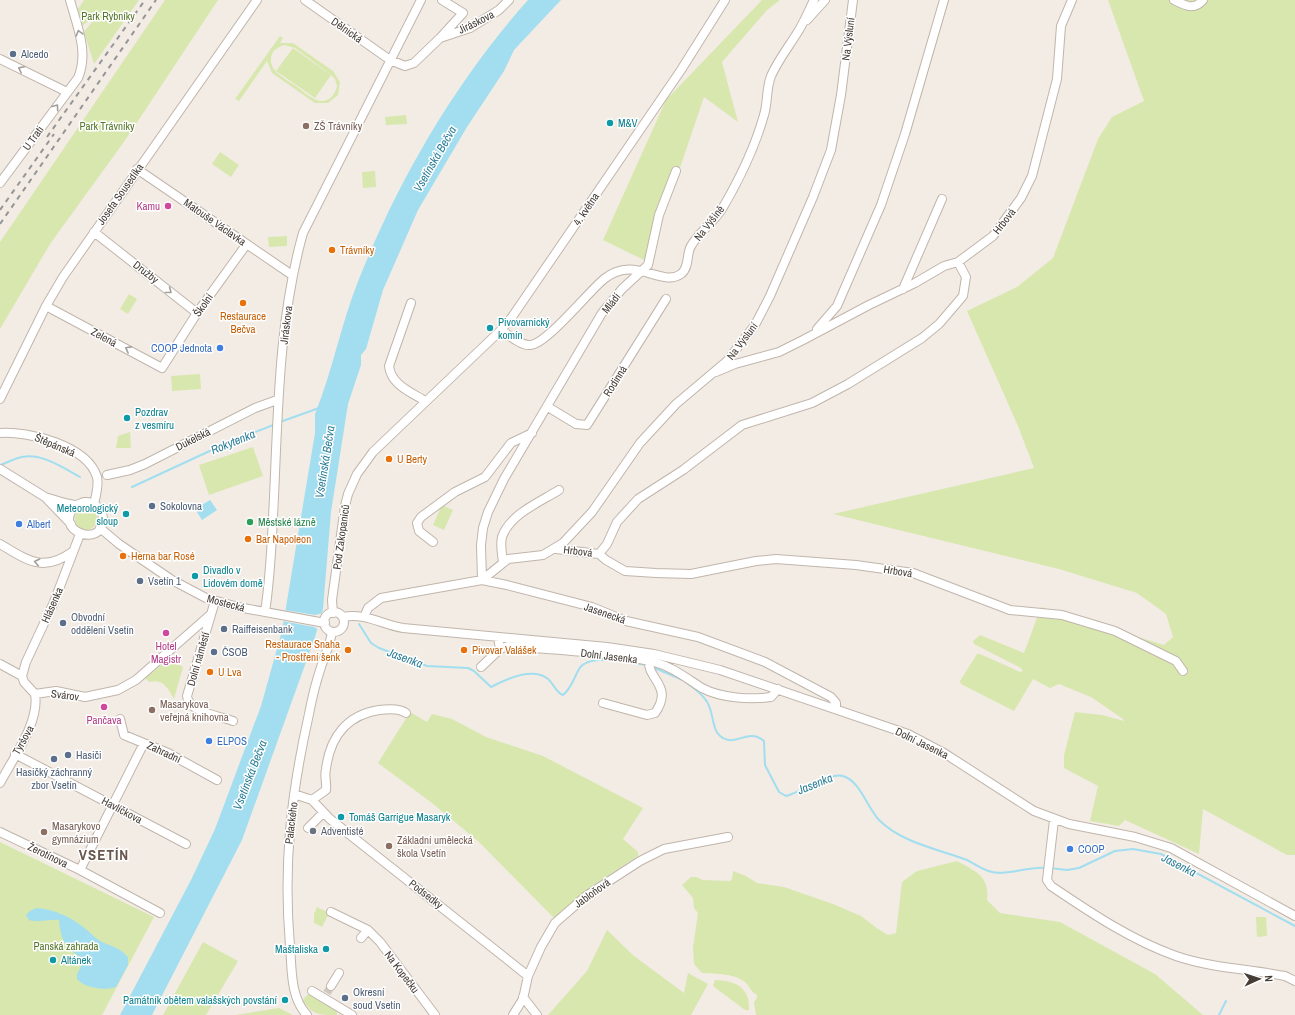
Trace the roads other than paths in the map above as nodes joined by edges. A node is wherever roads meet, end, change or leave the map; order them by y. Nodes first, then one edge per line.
1 (70, 0) edge
2 (257, 0) edge
3 (305, 0) edge
4 (421, 0) edge
5 (442, 0) edge
6 (509, 0) edge
7 (725, 0) edge
8 (814, 0) edge
9 (825, 0) edge
10 (853, 0) edge
11 (944, 0) edge
12 (1072, 0) edge
13 (1174, 0) edge
14 (1203, 0) edge
15 (459, 18) junction
16 (470, 28) junction
17 (800, 29) junction
18 (440, 38) junction
19 (0, 59) edge
20 (390, 60) junction
21 (67, 92) junction
22 (137, 169) junction
23 (676, 171) dead end
24 (1, 179) edge
25 (942, 199) dead end
26 (94, 232) junction
27 (246, 245) junction
28 (958, 262) junction
29 (643, 272) junction
30 (292, 275) junction
31 (903, 289) junction
32 (666, 299) dead end
33 (411, 302) dead end
34 (46, 306) junction
35 (197, 313) junction
36 (501, 330) junction
37 (803, 340) junction
38 (162, 368) joint
39 (714, 373) junction
40 (0, 399) edge
41 (278, 400) junction
42 (425, 401) junction
43 (548, 407) junction
44 (0, 433) edge
45 (532, 433) junction
46 (362, 466) joint
47 (0, 469) edge
48 (107, 475) dead end
49 (559, 490) dead end
50 (45, 497) junction
51 (94, 504) junction
52 (77, 505) junction
53 (71, 524) junction
54 (100, 528) junction
55 (80, 534) junction
56 (433, 542) dead end
57 (0, 544) edge
58 (556, 548) junction
59 (72, 552) junction
60 (599, 554) junction
61 (503, 562) junction
62 (482, 580) junction
63 (215, 601) junction
64 (265, 612) junction
65 (333, 612) junction
66 (210, 615) junction
67 (343, 617) junction
68 (364, 617) junction
69 (323, 623) junction
70 (332, 632) junction
71 (498, 636) junction
72 (500, 649) junction
73 (0, 664) edge
74 (649, 664) junction
75 (481, 667) dead end
76 (1183, 671) dead end
77 (22, 676) junction
78 (778, 689) junction
79 (118, 690) joint
80 (35, 694) junction
81 (603, 703) dead end
82 (836, 709) junction
83 (406, 713) dead end
84 (120, 719) dead end
85 (233, 720) dead end
86 (144, 743) junction
87 (15, 754) junction
88 (217, 780) dead end
89 (0, 783) edge
90 (294, 794) junction
91 (312, 800) junction
92 (112, 805) junction
93 (324, 813) junction
94 (1054, 820) junction
95 (308, 828) dead end
96 (0, 832) edge
97 (728, 837) dead end
98 (186, 844) dead end
99 (80, 870) junction
100 (331, 912) dead end
101 (160, 913) dead end
102 (1295, 916) edge
103 (368, 930) junction
104 (361, 938) dead end
105 (339, 972) dead end
106 (528, 976) junction
107 (1295, 981) edge
108 (331, 986) tunnel mouth
109 (312, 990) dead end
110 (523, 997) junction
111 (307, 1015) edge
112 (352, 1015) edge
113 (435, 1015) edge
114 (513, 1015) edge
115 (537, 1015) edge

21 -> 1 street, U Trati
2 - 22 street, Josefa Sousedíka
3 - 20 street, Dělnická
4 - 20 street, Jiráskova
5 - 15 street, Jiráskova
6 - 16 street, Jiráskova
7 - 36 street, 4. května
8 - 17 street, Na Výšině
9 - 17 street
10 - 39 street, Na Výsluní
11 - 37 street, Hrbová
12 - 28 street, Hrbová
13 - 14 street
15 - 16 street
15 - 18 street, Jiráskova
16 - 18 street, Jiráskova
17 - 29 street, Na Výšině
18 - 20 street, Jiráskova
21 -> 19 street
20 - 30 street, Jiráskova
24 -> 21 street, U Trati
22 - 26 street, Josefa Sousedíka
22 - 27 street, Matouše Václavka
23 - 29 street, Mládí
25 - 31 street
26 - 34 street, Josefa Sousedíka
26 -> 35 street, Družby
27 - 30 street, Matouše Václavka
27 - 35 street, Školní
28 - 31 street, Hrbová
28 - 60 street, Hrbová
29 - 36 street, Na Výšině
29 - 43 street, Mládí
30 - 41 street, Jiráskova
31 - 37 street, Hrbová
32 - 43 street, Rodinná
33 - 42 street
38 -> 34 street, Zelená
34 - 40 street, Josefa Sousedíka
35 - 38 street, Školní
36 - 42 street, 4. května
37 - 39 street, Hrbová
39 - 58 street, Na Výsluní
41 - 48 street, Dukelská
41 - 64 street, Jiráskova
42 - 46 street, 4. května
43 - 45 street, Mládí
44 - 51 street, Štěpánská
45 - 56 street
45 - 62 street, Mládí
46 - 65 street, Pod Zakopaniců
47 - 50 street
49 - 61 street
50 - 52 street
50 - 53 street
51 - 52 street
51 - 54 street
52 - 53 street
53 - 55 street
54 - 55 street
54 - 63 street, Mostecká
55 - 59 street, Hlásenka
59 -> 57 street
58 - 60 street, Hrbová
58 - 61 street, Na Výsluní
59 - 77 street, Hlásenka
60 - 76 street, Hrbová
61 - 62 street, Na Výsluní
62 - 68 street, Jasenecká
62 - 82 street, Jasenecká
63 - 64 street, Mostecká
63 - 66 street, Dolní náměstí
64 - 69 street, Mostecká
65 - 67 street
65 - 69 street
66 - 79 street, Dolní náměstí
66 - 85 street, Dolní náměstí
67 - 68 street, Dolní Jasenka
67 - 70 street
68 - 71 street, Dolní Jasenka
69 - 70 street
70 - 90 street, Palackého
71 - 72 street
71 - 78 street, Dolní Jasenka
72 - 74 street, Dolní Jasenka
72 - 75 street
73 - 77 street, Svárov
74 - 78 street, Dolní Jasenka
74 - 81 street, Dolní Jasenka
77 - 80 street, Svárov
78 - 82 street, Dolní Jasenka
79 - 80 street, Svárov
80 - 87 street, Tyršova
82 - 94 street, Dolní Jasenka
83 - 91 street
84 - 86 street, Zahradní
86 - 88 street, Zahradní
86 - 92 street
87 - 89 street, Tyršova
87 - 92 street, Havlíčkova
90 - 91 street, Podsedky
90 - 111 street, Palackého
91 - 93 street, Podsedky
92 - 98 street, Havlíčkova
92 - 99 street
93 - 95 street
93 - 106 street, Podsedky
94 - 102 street, Dolní Jasenka
94 - 107 street
96 - 99 street, Žerotínova
97 - 106 street, Jabloňová
99 - 101 street, Žerotínova
100 - 103 street, Na Kopečku
103 - 104 street
103 - 113 street, Na Kopečku
105 - 108 street
106 - 110 street, Jabloňová
109 - 112 street
110 - 114 street, Jabloňová
110 - 115 street

